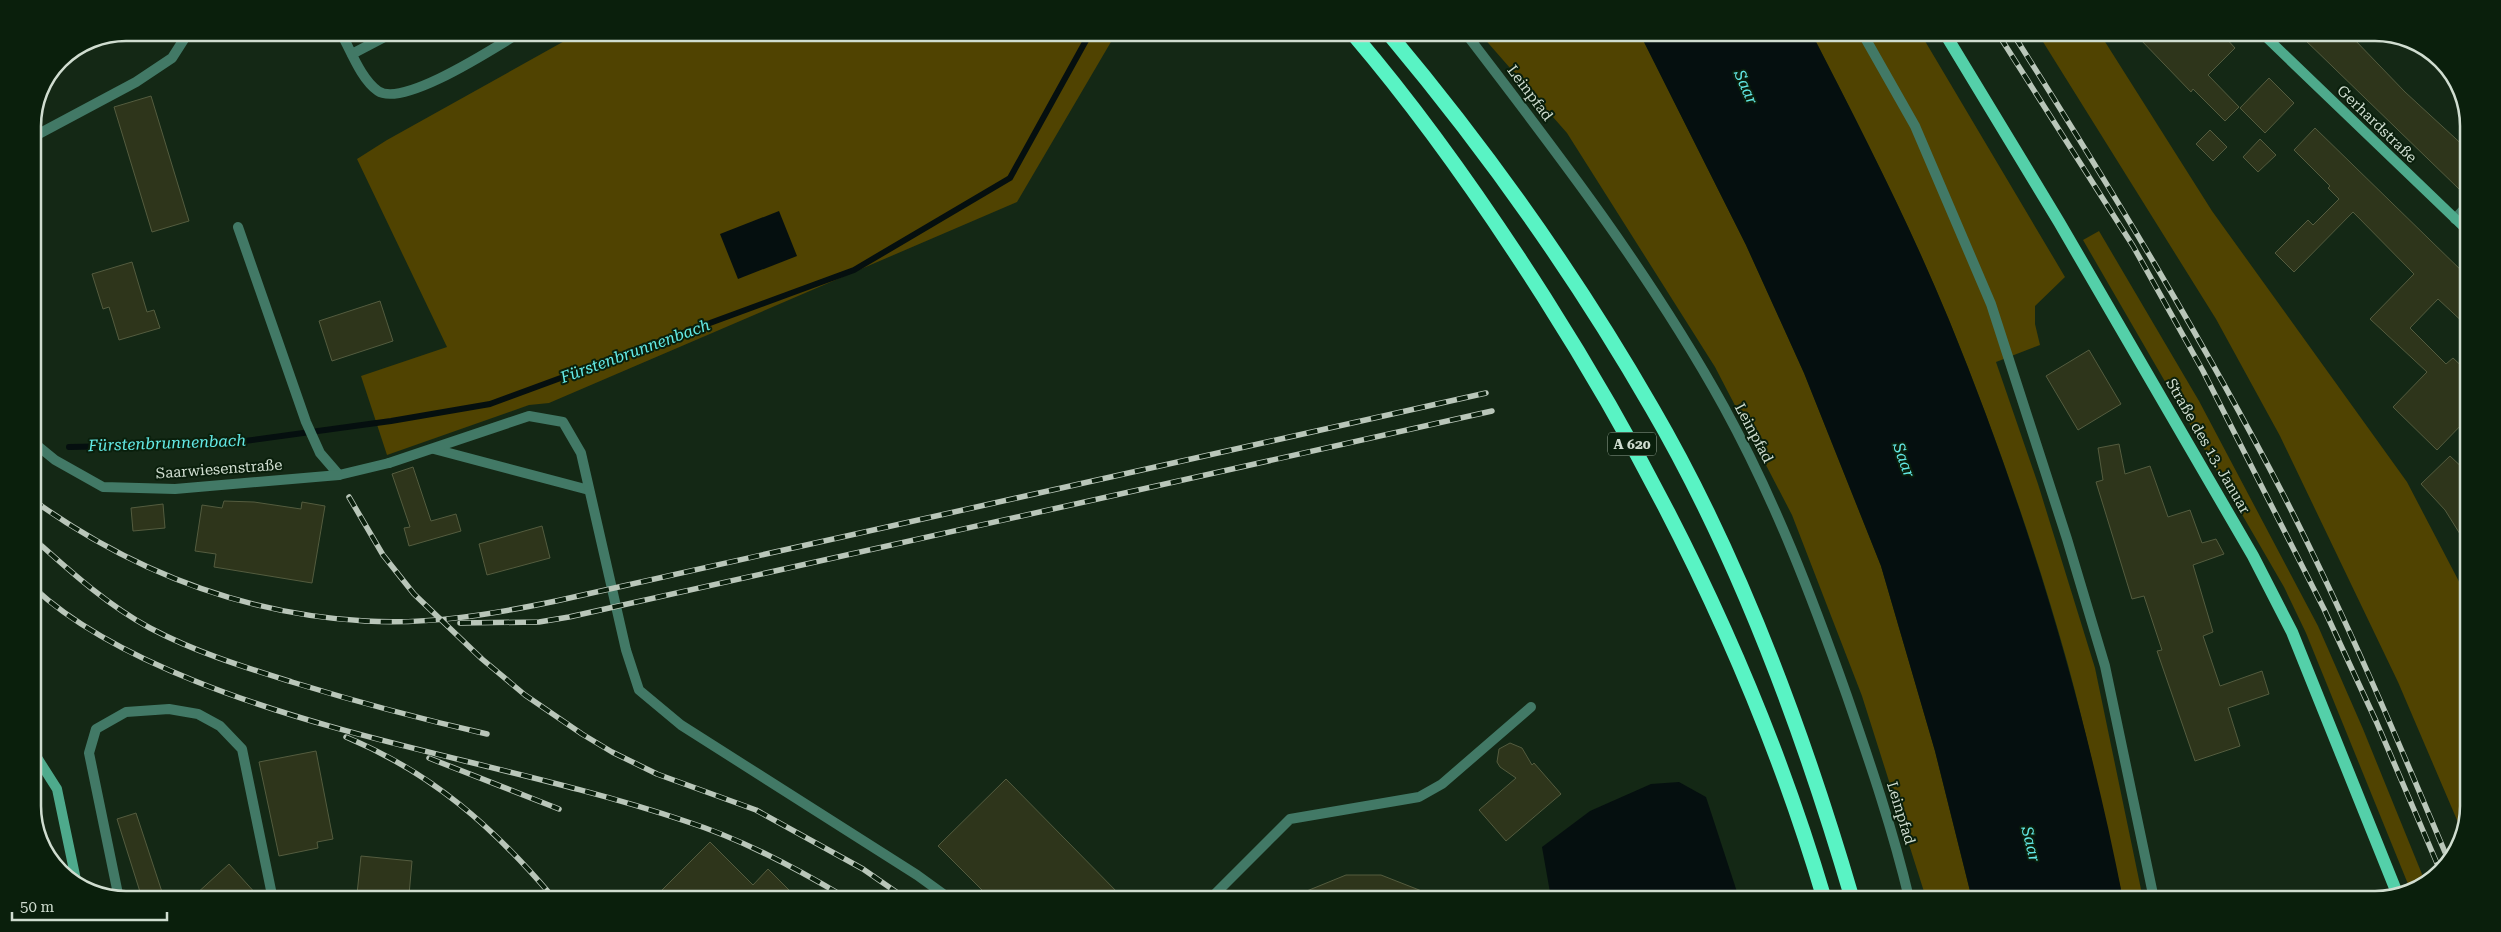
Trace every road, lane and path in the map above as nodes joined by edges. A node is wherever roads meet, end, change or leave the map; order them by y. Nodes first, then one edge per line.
1 (183, 41) edge
2 (345, 41) edge
3 (377, 41) edge
4 (505, 41) edge
5 (1359, 41) edge
6 (1395, 41) edge
7 (1471, 41) edge
8 (1867, 41) edge
9 (1950, 41) edge
10 (2270, 41) edge
11 (352, 54) junction
12 (41, 132) edge
13 (2460, 214) edge
14 (2455, 219) junction
15 (2460, 224) edge
16 (238, 227) dead end
17 (41, 449) edge
18 (433, 449) junction
19 (340, 475) junction
20 (589, 490) junction
21 (1531, 707) dead end
22 (41, 764) edge
23 (75, 873) edge
24 (2395, 888) edge
25 (117, 890) edge
26 (271, 891) edge
27 (939, 891) edge
28 (1218, 891) edge
29 (1822, 891) edge
30 (1850, 891) edge
31 (1907, 891) edge
32 (2152, 891) edge

1 - 12 street
2 - 11 street
3 - 11 street
4 - 11 street
5 - 29 highway, A 620
6 - 30 highway, A 620
7 - 31 street, Leinpfad
8 - 32 street
9 - 24 main road, Straße des 13. Januar
10 - 14 street, Gerhardstraße
13 - 14 street
14 - 15 street, Gerhardstraße
16 - 19 street
17 - 19 street, Saarwiesenstraße
18 - 19 street, Saarwiesenstraße
18 - 20 street
18 - 20 street, Saarwiesenstraße
20 - 27 street, Saarwiesenstraße
21 - 28 street
22 - 23 street
25 - 26 street

